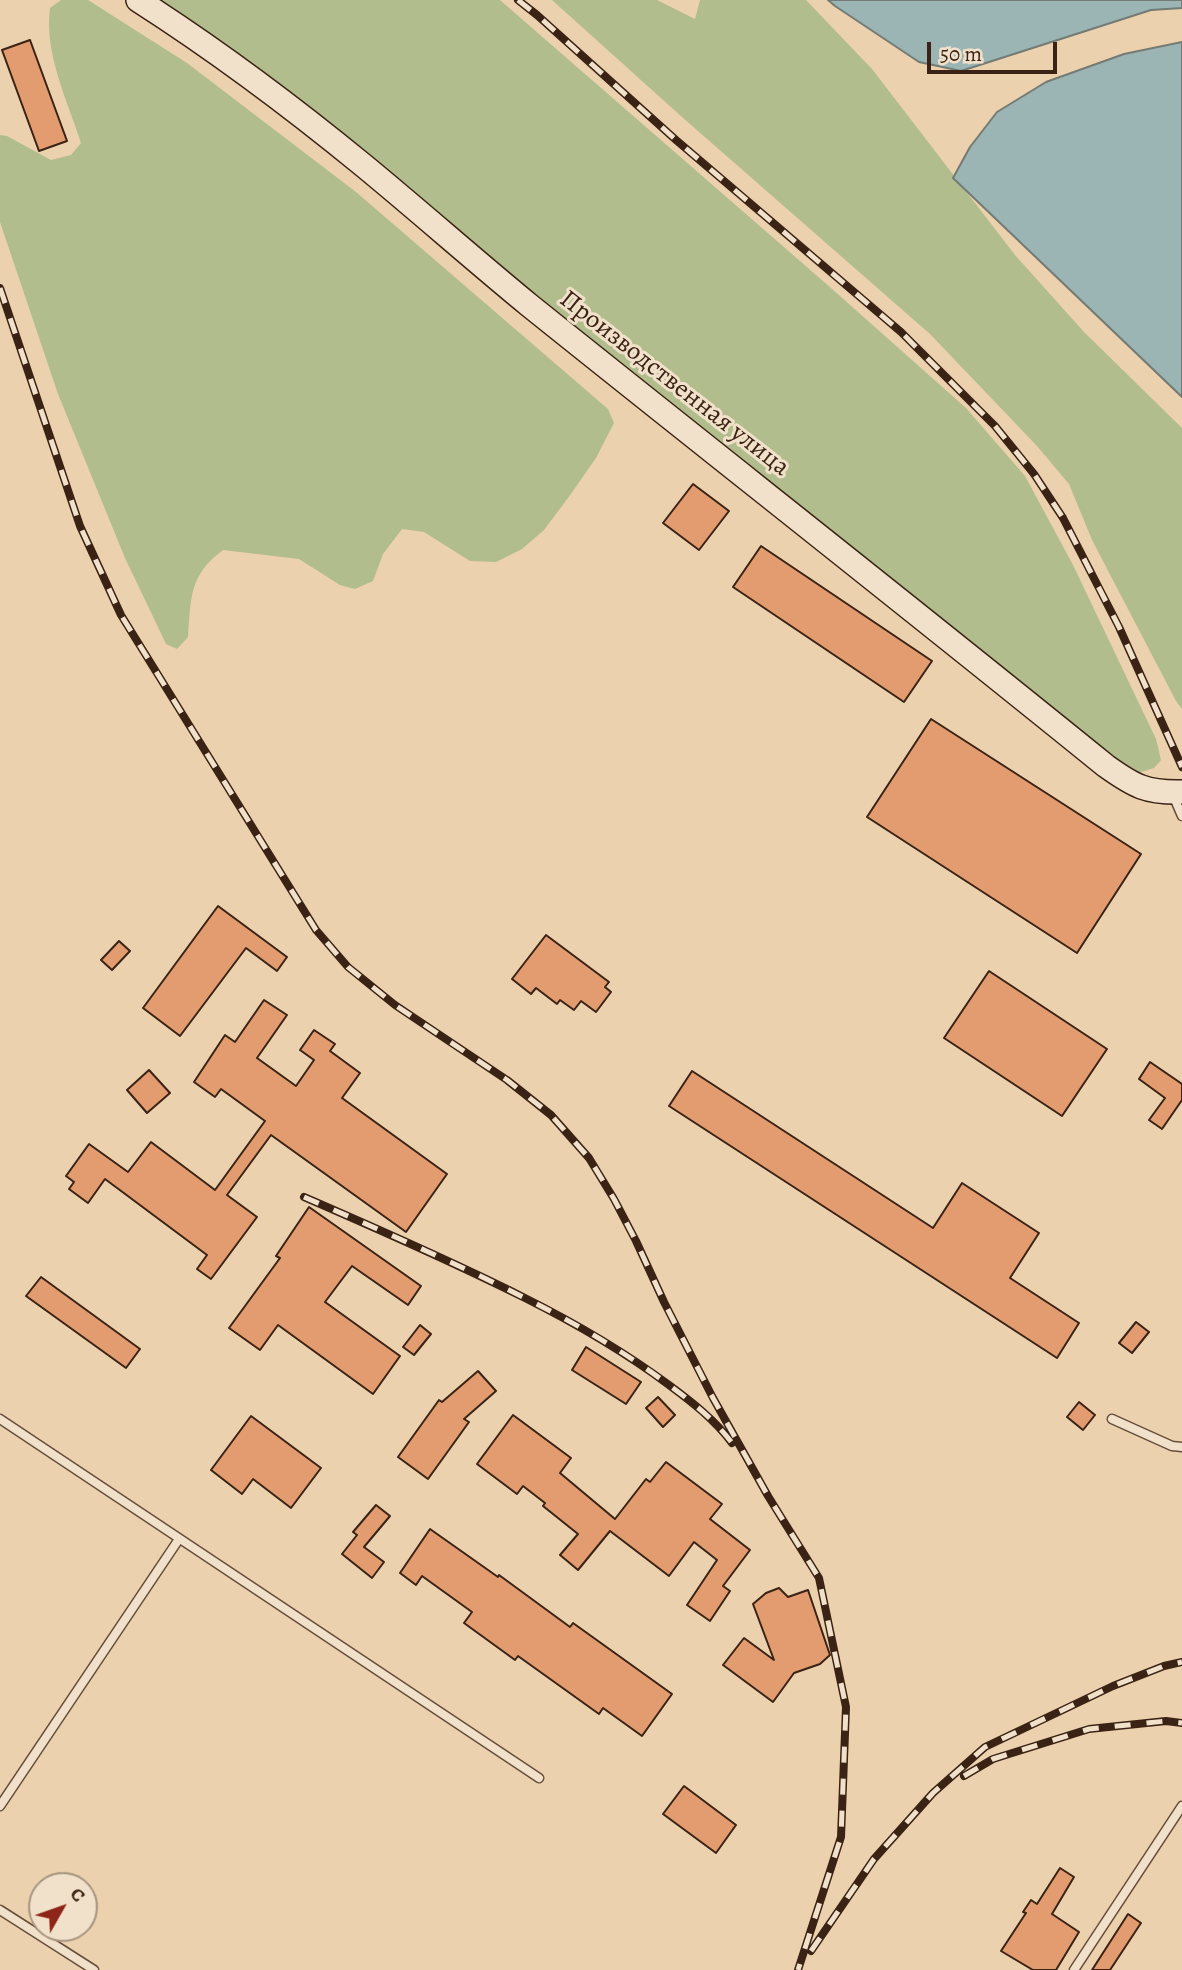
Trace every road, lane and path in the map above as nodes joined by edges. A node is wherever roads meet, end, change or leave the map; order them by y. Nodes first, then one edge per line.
1 (138, 0) edge
2 (1177, 792) edge
3 (1182, 816) edge
4 (0, 1419) edge
5 (1112, 1419) dead end
6 (1182, 1447) edge
7 (179, 1539) junction
8 (539, 1778) dead end
9 (0, 1806) edge
10 (1182, 1806) edge
11 (0, 1910) edge
12 (94, 1970) edge
13 (1074, 1970) edge

1 - 2 street, Производственная улица
2 - 3 lane
4 - 7 lane
5 - 6 lane
7 - 8 lane
7 - 9 lane
10 - 13 lane
11 - 12 lane

